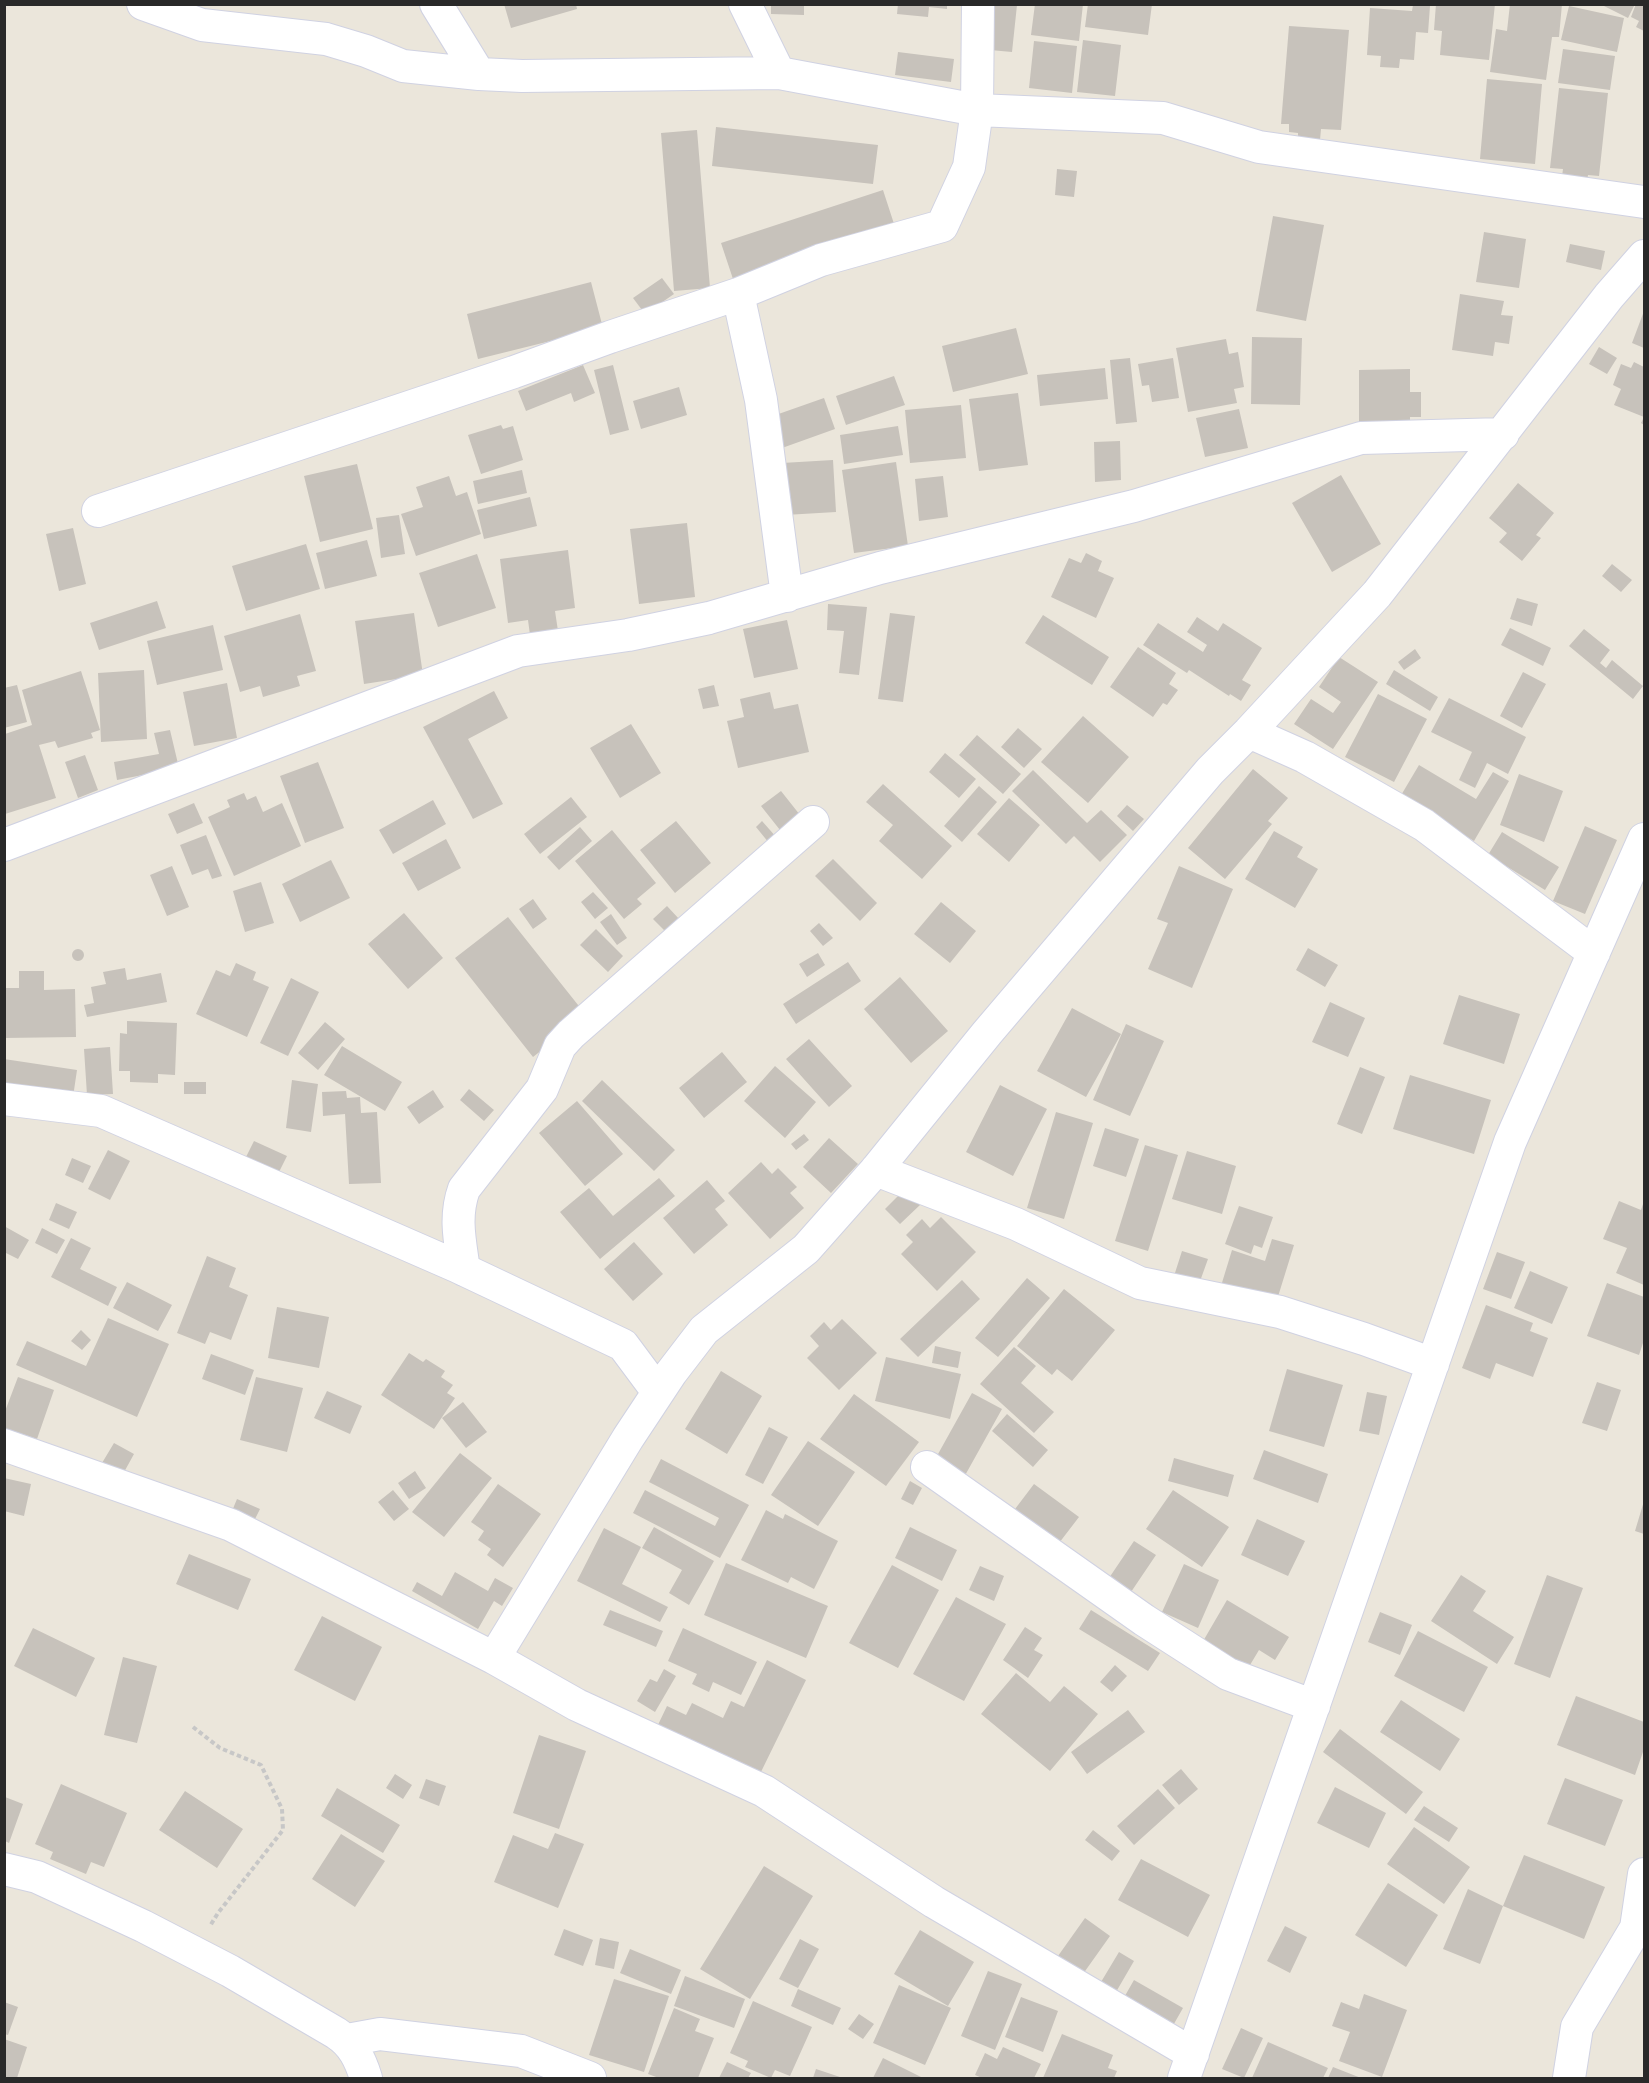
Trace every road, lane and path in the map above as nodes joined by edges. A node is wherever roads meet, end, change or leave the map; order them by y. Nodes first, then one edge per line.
1 (142, 4) edge
2 (436, 4) edge
3 (745, 4) edge
4 (978, 4) edge
5 (779, 73) junction
6 (479, 74) junction
7 (976, 110) junction
8 (1644, 202) edge
9 (1644, 256) edge
10 (738, 294) junction
11 (1503, 434) junction
12 (98, 511) dead end
13 (788, 597) junction
14 (1250, 732) junction
15 (813, 822) dead end
16 (1644, 839) edge
17 (4, 845) edge
18 (1594, 953) junction
19 (4, 1099) edge
20 (876, 1170) junction
21 (464, 1270) junction
22 (1433, 1364) junction
23 (658, 1392) junction
24 (4, 1445) edge
25 (927, 1467) dead end
26 (494, 1658) junction
27 (1314, 1706) junction
28 (193, 1727) dead end
29 (4, 1869) edge
30 (1644, 1874) edge
31 (195, 1953) junction
32 (347, 2040) junction
33 (1188, 2066) edge
34 (366, 2079) edge
35 (590, 2079) edge
36 (1569, 2079) edge

1 - 6 street
2 - 6 street
3 - 5 street
4 - 7 street
5 - 6 street
5 - 7 street
7 - 8 street
7 - 10 street
9 - 11 street
10 - 12 street
10 - 13 street
11 - 13 street
11 - 14 street
13 - 17 street
14 - 18 street
14 - 20 street
15 - 21 street
16 - 18 street
18 - 22 street
19 - 21 street
20 - 22 street
20 - 23 street
21 - 23 street
22 - 27 street
23 - 26 street
24 - 26 street
25 - 27 street
26 - 33 street
27 - 33 street
28 - 31 path
29 - 31 street
30 - 36 street
31 - 32 street
32 - 34 street
32 - 35 street

